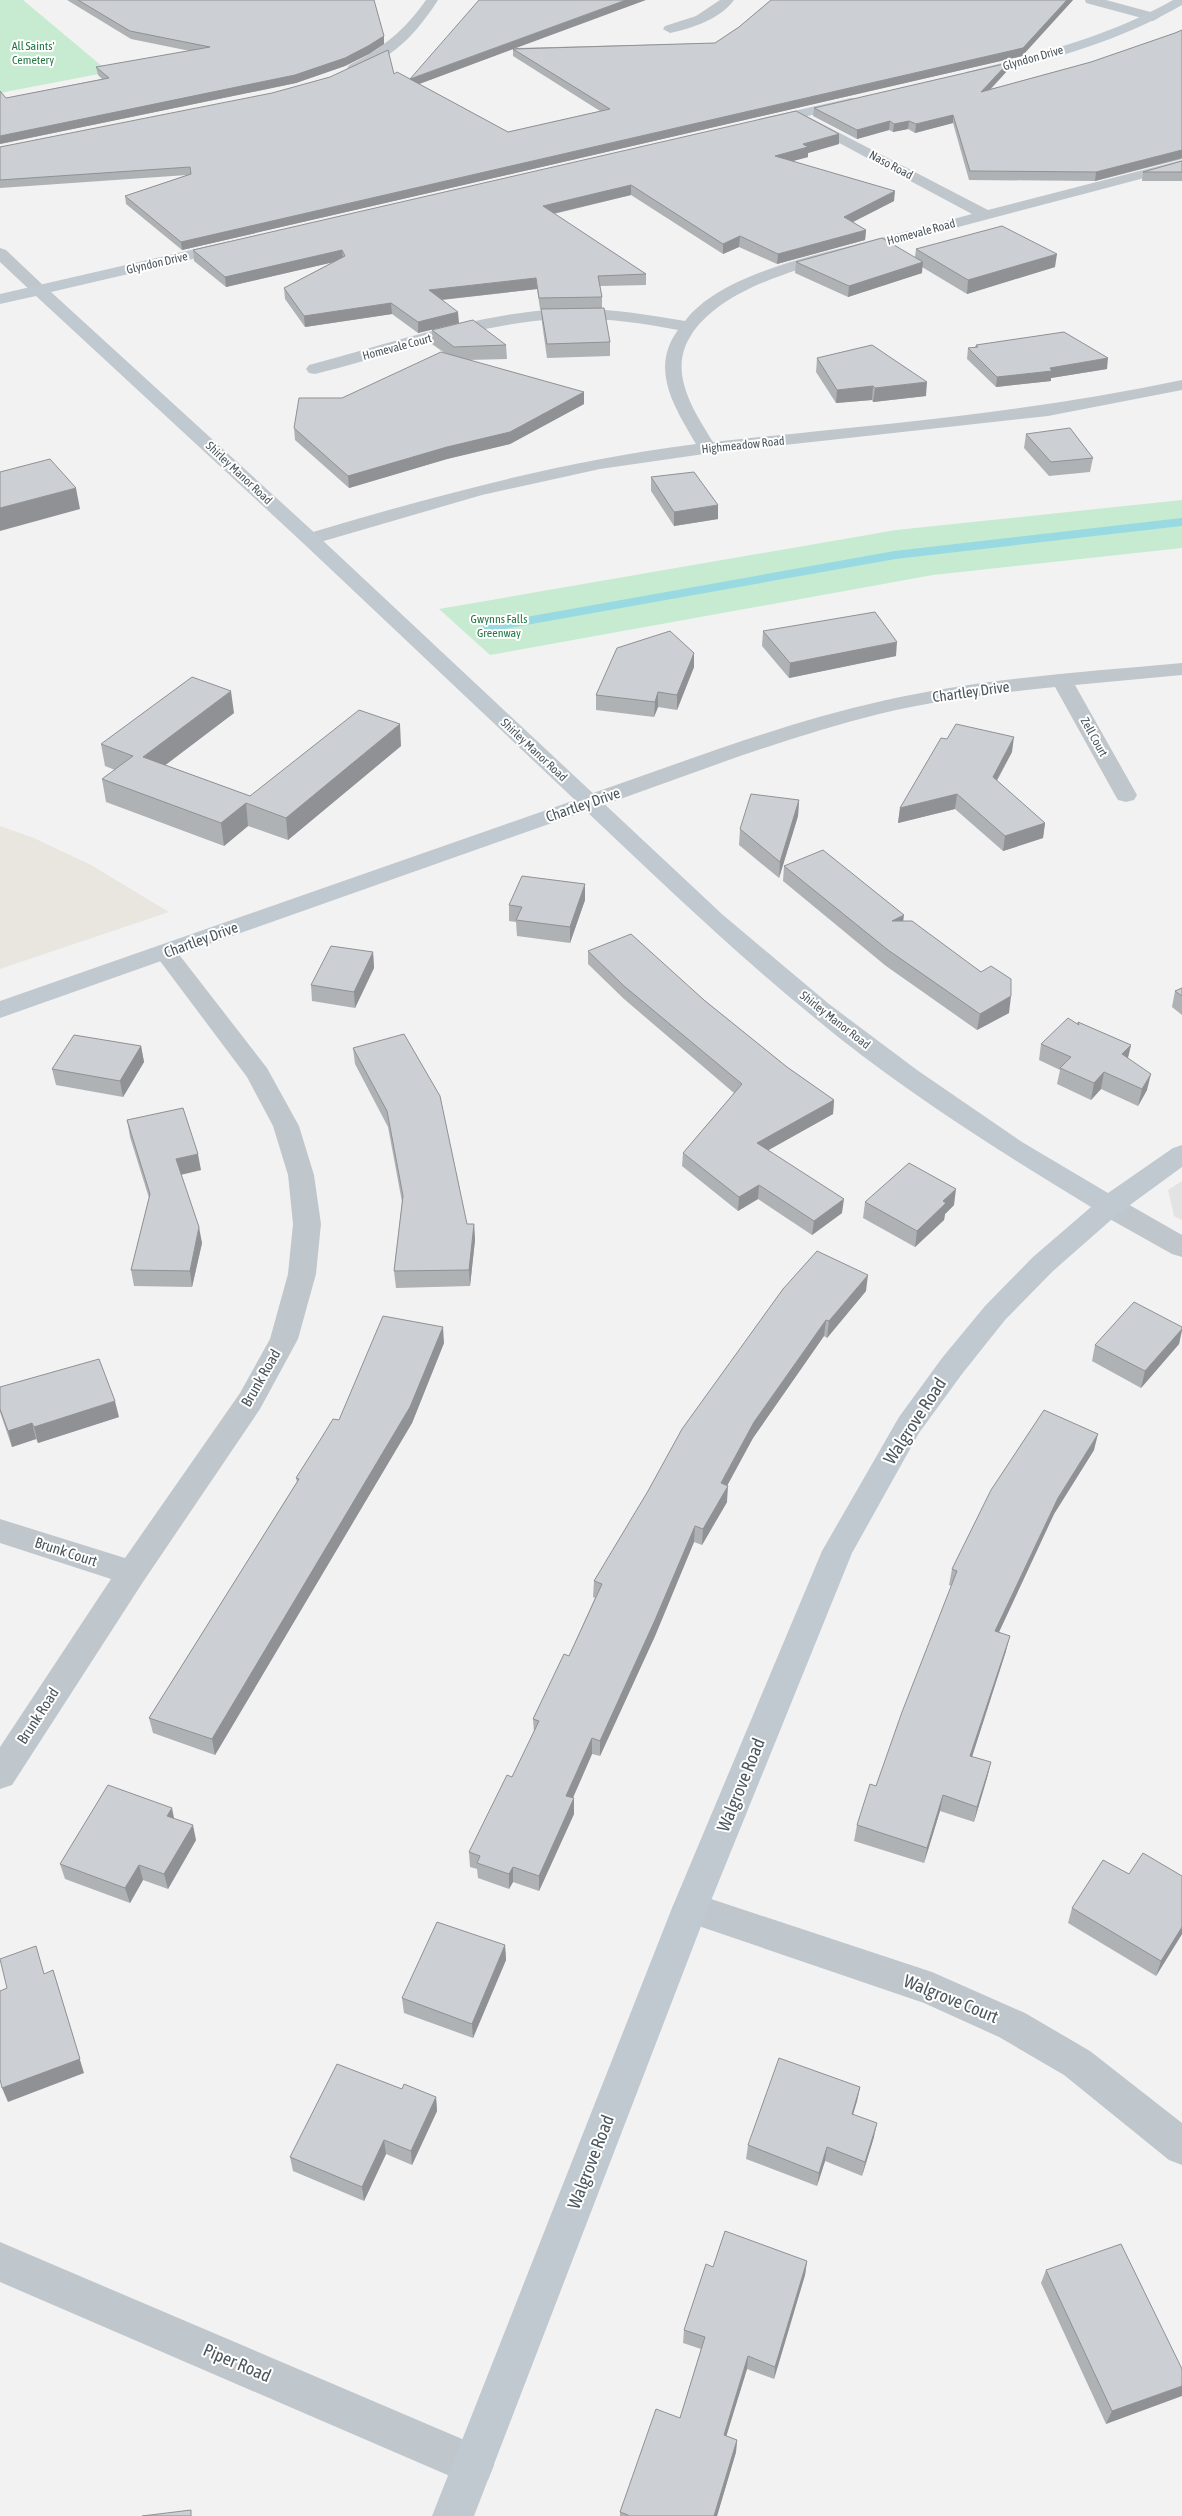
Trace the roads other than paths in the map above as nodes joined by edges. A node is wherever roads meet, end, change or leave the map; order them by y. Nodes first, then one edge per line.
1 (432, 0) edge
2 (728, 0) edge
3 (1091, 0) edge
4 (1182, 0) edge
5 (1153, 17) junction
6 (670, 29) dead end
7 (338, 74) edge
8 (955, 78) edge
9 (862, 100) edge
10 (797, 114) junction
11 (749, 126) edge
12 (1182, 164) edge
13 (985, 215) junction
14 (243, 243) edge
15 (0, 253) edge
16 (39, 290) junction
17 (0, 299) edge
18 (687, 326) junction
19 (315, 369) dead end
20 (1182, 385) edge
21 (708, 448) junction
22 (310, 539) junction
23 (1182, 669) edge
24 (1062, 680) junction
25 (1126, 794) dead end
26 (590, 802) junction
27 (166, 953) junction
28 (0, 1010) edge
29 (1182, 1154) edge
30 (1109, 1206) junction
31 (1182, 1247) edge
32 (0, 1531) edge
33 (132, 1573) junction
34 (0, 1775) edge
35 (690, 1908) junction
36 (1182, 2147) edge
37 (0, 2262) edge
38 (473, 2464) junction
39 (453, 2516) edge

1 - 7 street
2 - 6 street
3 - 5 street
4 - 5 street, Glyndon Drive
5 - 8 street, Glyndon Drive
9 - 10 street
10 - 11 street
10 - 13 street, Naso Road
12 - 13 street, Homevale Road
13 - 18 street, Homevale Road
14 - 16 street, Glyndon Drive
15 - 16 street, Shirley Manor Road
16 - 17 street, Glyndon Drive
16 - 22 street, Shirley Manor Road
18 - 19 street, Homevale Court
18 - 21 street, Homevale Road
20 - 21 street, Highmeadow Road
21 - 22 street, Highmeadow Road
22 - 26 street, Shirley Manor Road
23 - 24 street, Chartley Drive
24 - 25 street, Zell Court
24 - 26 street, Chartley Drive
26 - 27 street, Chartley Drive
26 - 30 street, Shirley Manor Road
27 - 28 street, Chartley Drive
27 - 33 street, Brunk Road
29 - 30 street, Walgrove Road
30 - 31 street, Shirley Manor Road
30 - 35 street, Walgrove Road
32 - 33 street, Brunk Court
33 - 34 street, Brunk Road
35 - 36 street, Walgrove Court
35 - 38 street, Walgrove Road
37 - 38 street, Piper Road
38 - 39 street, Walgrove Road

